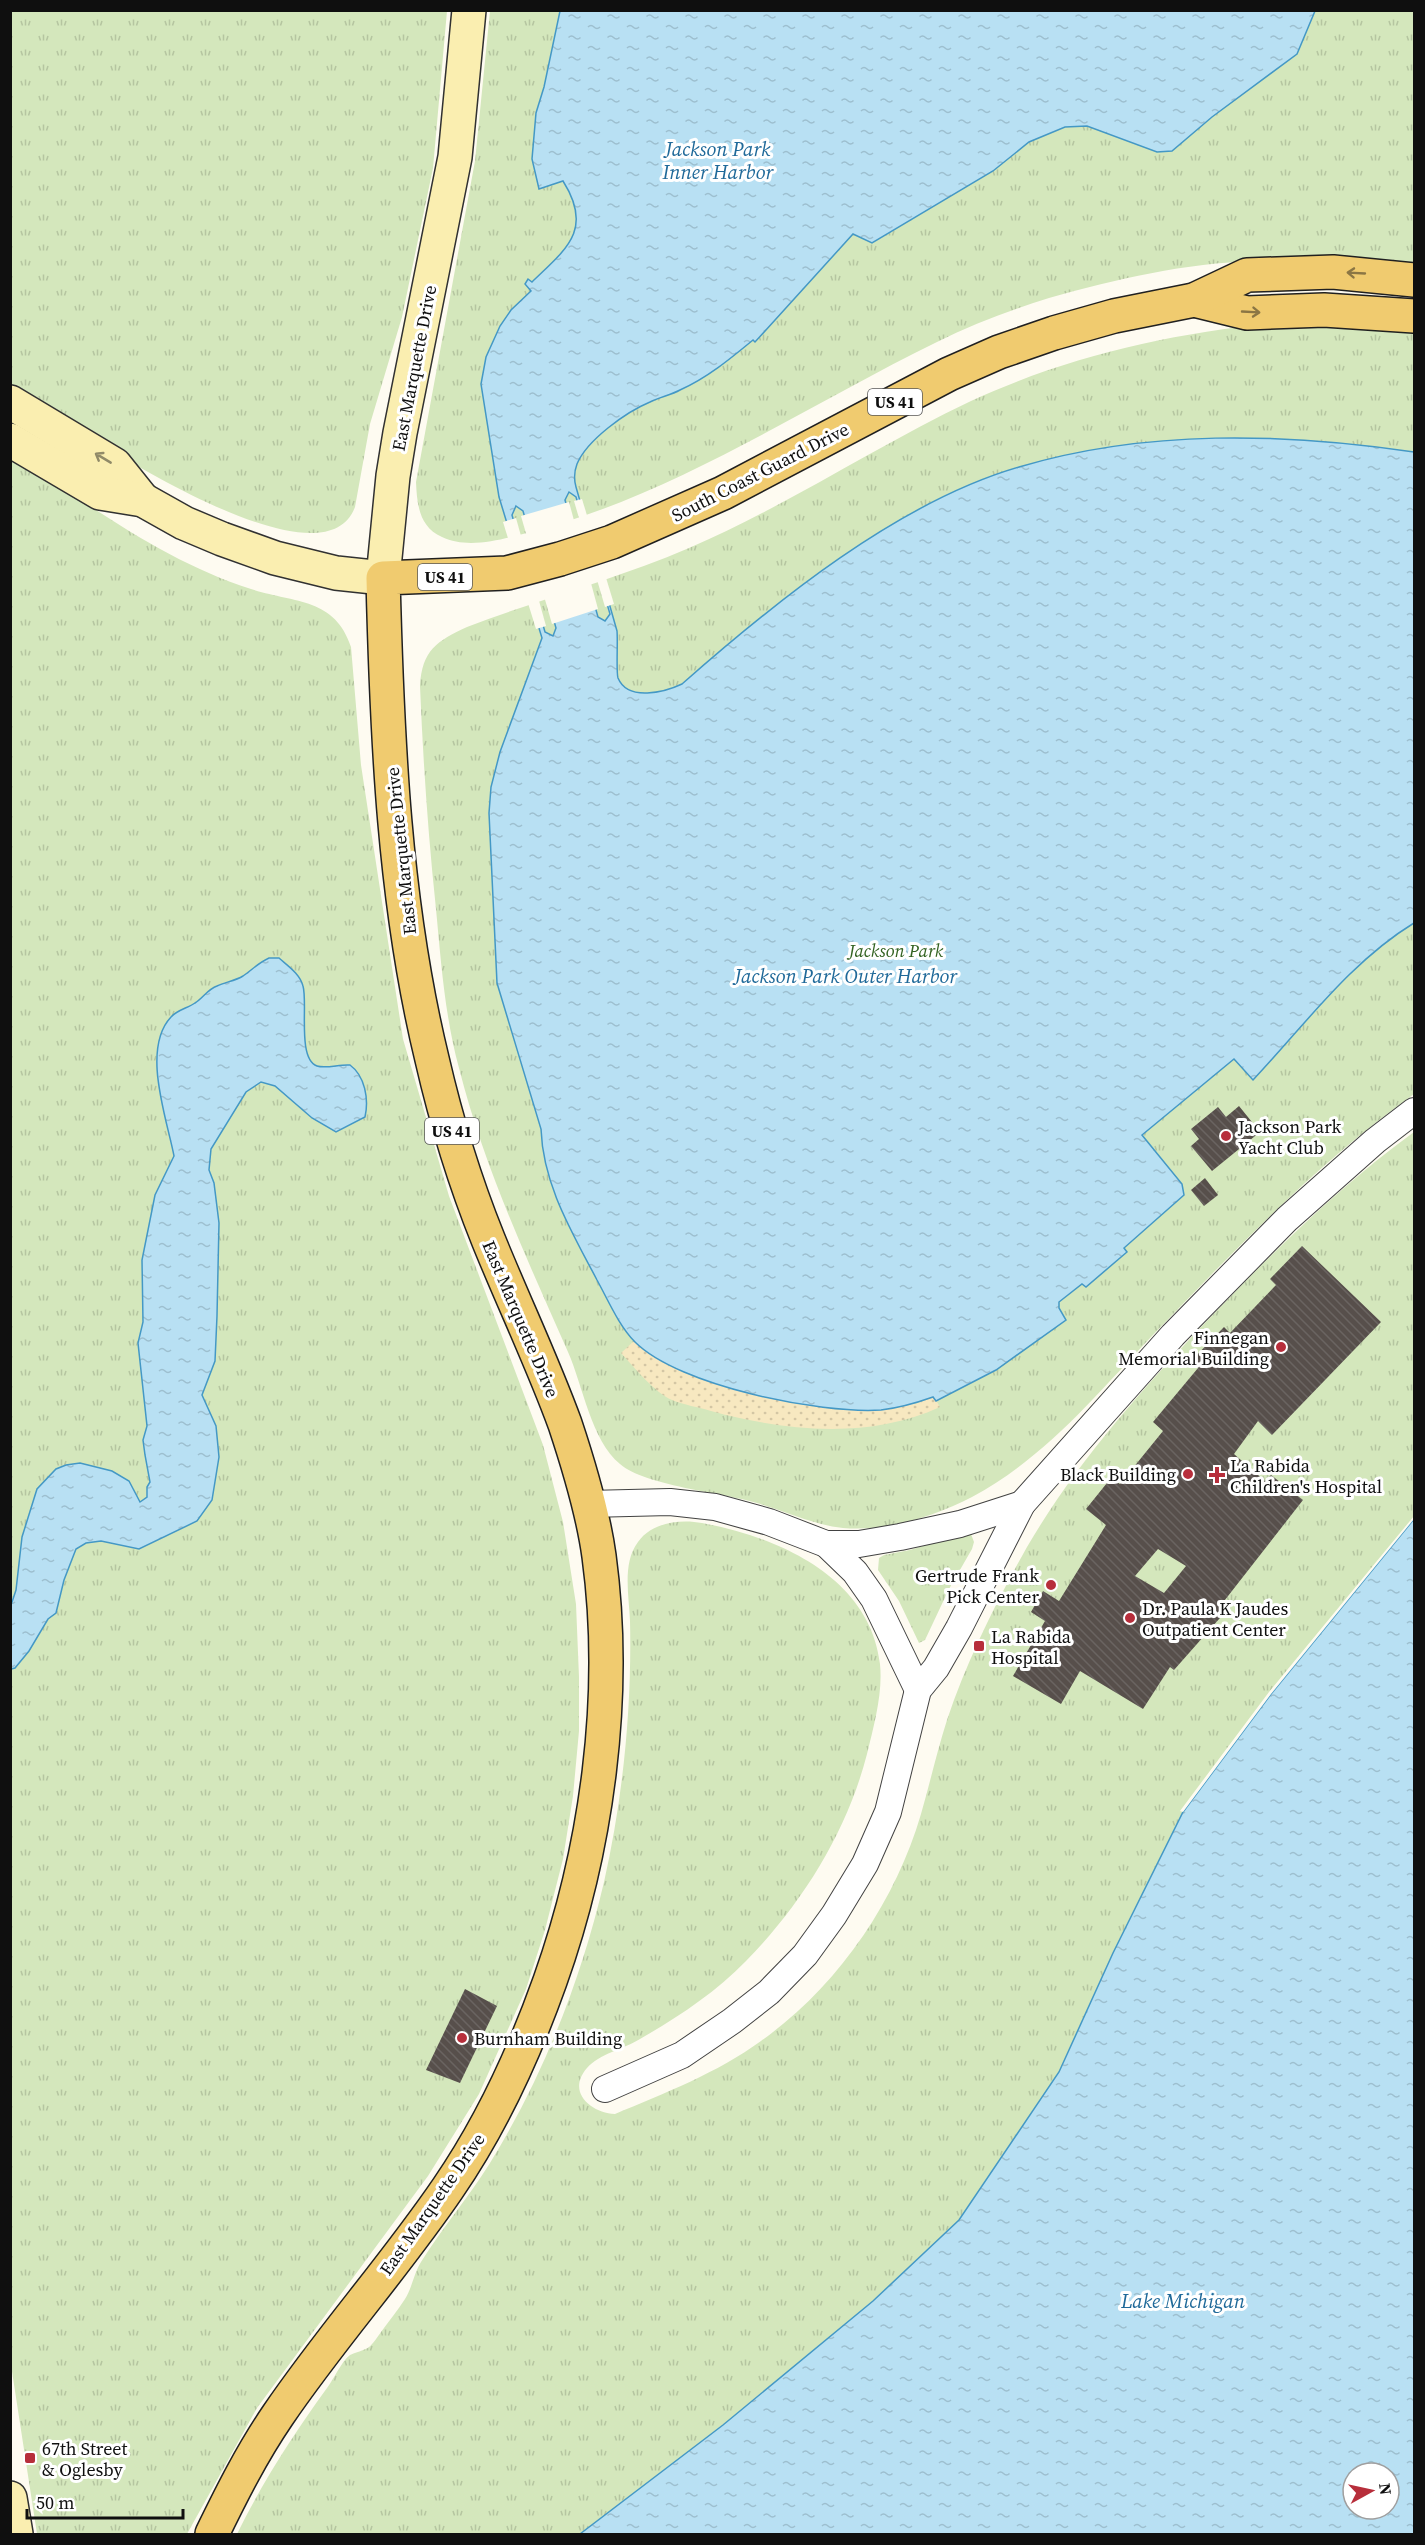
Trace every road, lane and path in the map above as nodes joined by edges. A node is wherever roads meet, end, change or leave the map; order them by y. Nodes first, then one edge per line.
1 (469, 10) edge
2 (1414, 279) edge
3 (1194, 300) junction
4 (1414, 316) edge
5 (10, 402) edge
6 (10, 440) edge
7 (143, 500) junction
8 (383, 578) junction
9 (1414, 1112) edge
10 (1022, 1503) junction
11 (588, 1504) junction
12 (826, 1544) junction
13 (918, 1690) junction
14 (605, 2089) dead end
15 (10, 2498) edge
16 (16, 2535) edge
17 (212, 2535) edge

1 - 8 street, East Marquette Drive
2 -> 3 main road, South Coast Guard Drive / US 41
3 -> 4 main road, South Coast Guard Drive / US 41
3 - 8 main road, South Coast Guard Drive / US 41
7 -> 5 street
6 - 7 street
7 - 8 street
8 - 11 main road, East Marquette Drive / US 41
9 - 10 street
10 - 12 street
10 - 13 street
11 - 12 street
11 - 17 main road, East Marquette Drive / US 41
12 - 13 street
13 - 14 street
15 - 16 street

